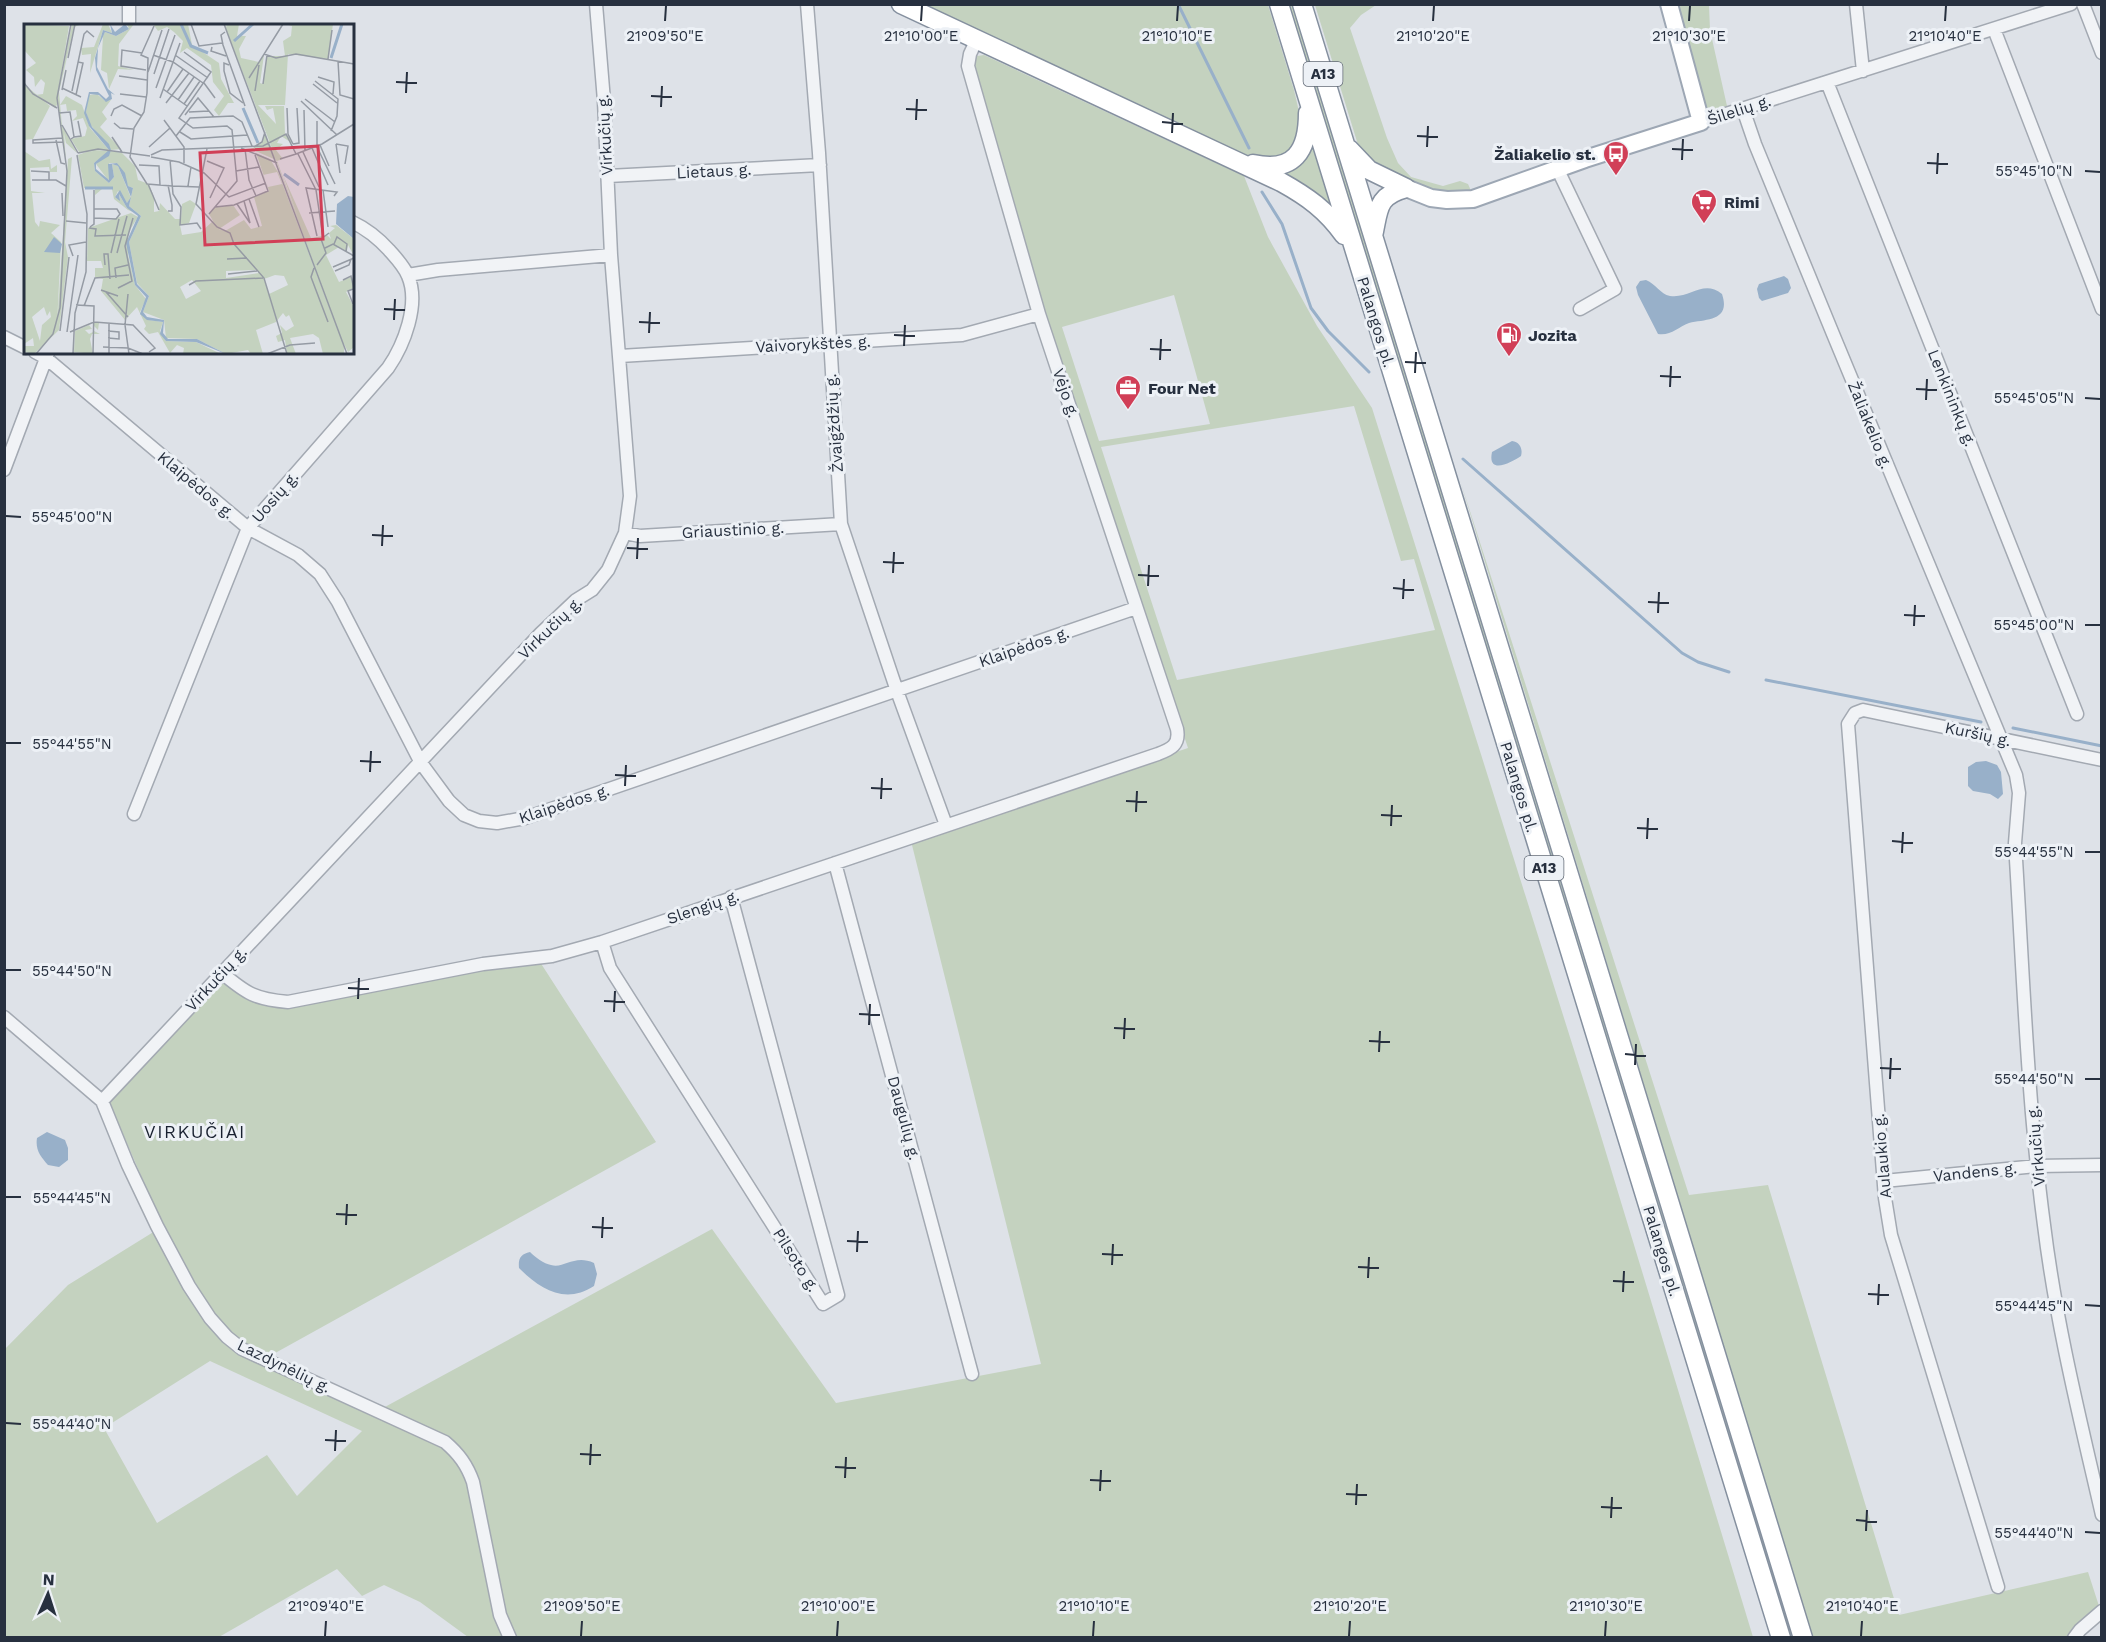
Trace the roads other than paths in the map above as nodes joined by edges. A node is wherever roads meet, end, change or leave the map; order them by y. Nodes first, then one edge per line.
1 (129, 4) edge
2 (596, 4) edge
3 (807, 4) edge
4 (901, 4) edge
5 (1279, 4) edge
6 (1302, 4) edge
7 (1669, 4) edge
8 (1856, 4) edge
9 (2071, 4) edge
10 (2083, 4) edge
11 (129, 24) edge
12 (1994, 29) junction
13 (977, 39) junction
14 (2102, 53) edge
15 (1863, 71) junction
16 (1827, 82) junction
17 (1308, 98) junction
18 (1743, 109) junction
19 (1701, 122) junction
20 (1344, 143) junction
21 (1237, 161) junction
22 (820, 165) junction
23 (1557, 168) junction
24 (608, 176) junction
25 (1406, 189) junction
26 (354, 223) edge
27 (1373, 237) junction
28 (1353, 248) junction
29 (611, 255) junction
30 (408, 275) junction
31 (1580, 309) dead end
32 (2102, 309) edge
33 (1039, 314) junction
34 (4, 337) edge
35 (829, 343) junction
36 (24, 347) edge
37 (43, 354) edge
38 (620, 356) junction
39 (4, 470) edge
40 (841, 524) junction
41 (248, 528) junction
42 (625, 533) junction
43 (1136, 608) junction
44 (897, 691) junction
45 (1855, 713) joint
46 (2077, 714) dead end
47 (2002, 739) junction
48 (1176, 744) joint
49 (2102, 760) edge
50 (421, 763) junction
51 (134, 814) dead end
52 (946, 825) junction
53 (835, 863) junction
54 (731, 897) junction
55 (602, 942) junction
56 (222, 973) junction
57 (4, 1017) edge
58 (102, 1101) junction
59 (2102, 1165) edge
60 (2036, 1166) junction
61 (1884, 1181) junction
62 (972, 1374) dead end
63 (2102, 1515) edge
64 (1998, 1587) dead end
65 (2102, 1611) edge
66 (510, 1638) edge
67 (1781, 1638) edge
68 (1803, 1638) edge
69 (2074, 1638) edge

1 - 11 street
2 - 24 street, Virkučių g.
3 - 22 street, Žvaigždžių g.
4 - 13 highway
5 - 17 highway, Palangos pl. / A13
6 - 20 highway, Palangos pl. / A13
7 - 19 main road
8 - 15 street
9 - 12 street, Šilelių g.
10 - 14 street
12 - 15 street, Šilelių g.
12 - 32 street
13 - 21 highway
13 - 33 street, Vėjo g.
15 - 16 street, Šilelių g.
16 - 18 street, Šilelių g.
16 - 46 street, Lenkininkų g.
17 - 21 highway
17 - 28 highway, Palangos pl. / A13
18 - 19 street, Šilelių g.
18 - 47 street, Žaliakelio g.
19 - 23 main road, Šilelių g.
20 - 25 highway
20 - 27 highway, Palangos pl. / A13
21 - 28 highway
22 - 24 street, Lietaus g.
22 - 35 street, Žvaigždžių g.
23 - 25 main road, Šilelių g.
23 - 31 street
24 - 29 street, Virkučių g.
25 - 27 highway
26 - 30 street
27 - 68 highway, Palangos pl. / A13
28 - 67 highway, Palangos pl. / A13
29 - 30 street
29 - 38 street, Virkučių g.
30 - 41 street, Uosių g.
33 - 35 street, Vaivorykštės g.
33 - 43 street, Vėjo g.
34 - 36 street
35 - 38 street, Vaivorykštės g.
35 - 40 street, Žvaigždžių g.
37 - 39 street
37 - 41 street, Klaipėdos g.
38 - 42 street, Virkučių g.
40 - 42 street, Griaustinio g.
40 - 44 street, Žvaigždžių g.
41 - 50 street, Klaipėdos g.
41 - 51 street, Uosių g.
42 - 50 street, Virkučių g.
43 - 44 street, Klaipėdos g.
43 - 48 street, Vėjo g.
44 - 50 street, Klaipėdos g.
44 - 52 street, Žvaigždžių g.
45 - 47 street, Kuršių g.
45 - 61 street, Aulaukio g.
47 - 49 street, Kuršių g.
47 - 60 street, Virkučių g.
48 - 52 street, Slengių g.
50 - 56 street, Virkučių g.
52 - 53 street, Slengių g.
53 - 54 street, Slengių g.
53 - 62 street, Daugulių g.
54 - 55 street, Slengių g.
54 - 55 street, Pilsoto g.
55 - 56 street, Slengių g.
56 - 58 street, Virkučių g.
57 - 58 street, Lazdynėlių g.
58 - 66 street, Lazdynėlių g.
59 - 60 street, Vandens g.
60 - 61 street, Vandens g.
60 - 63 street, Virkučių g.
61 - 64 street, Aulaukio g.
65 - 69 street

